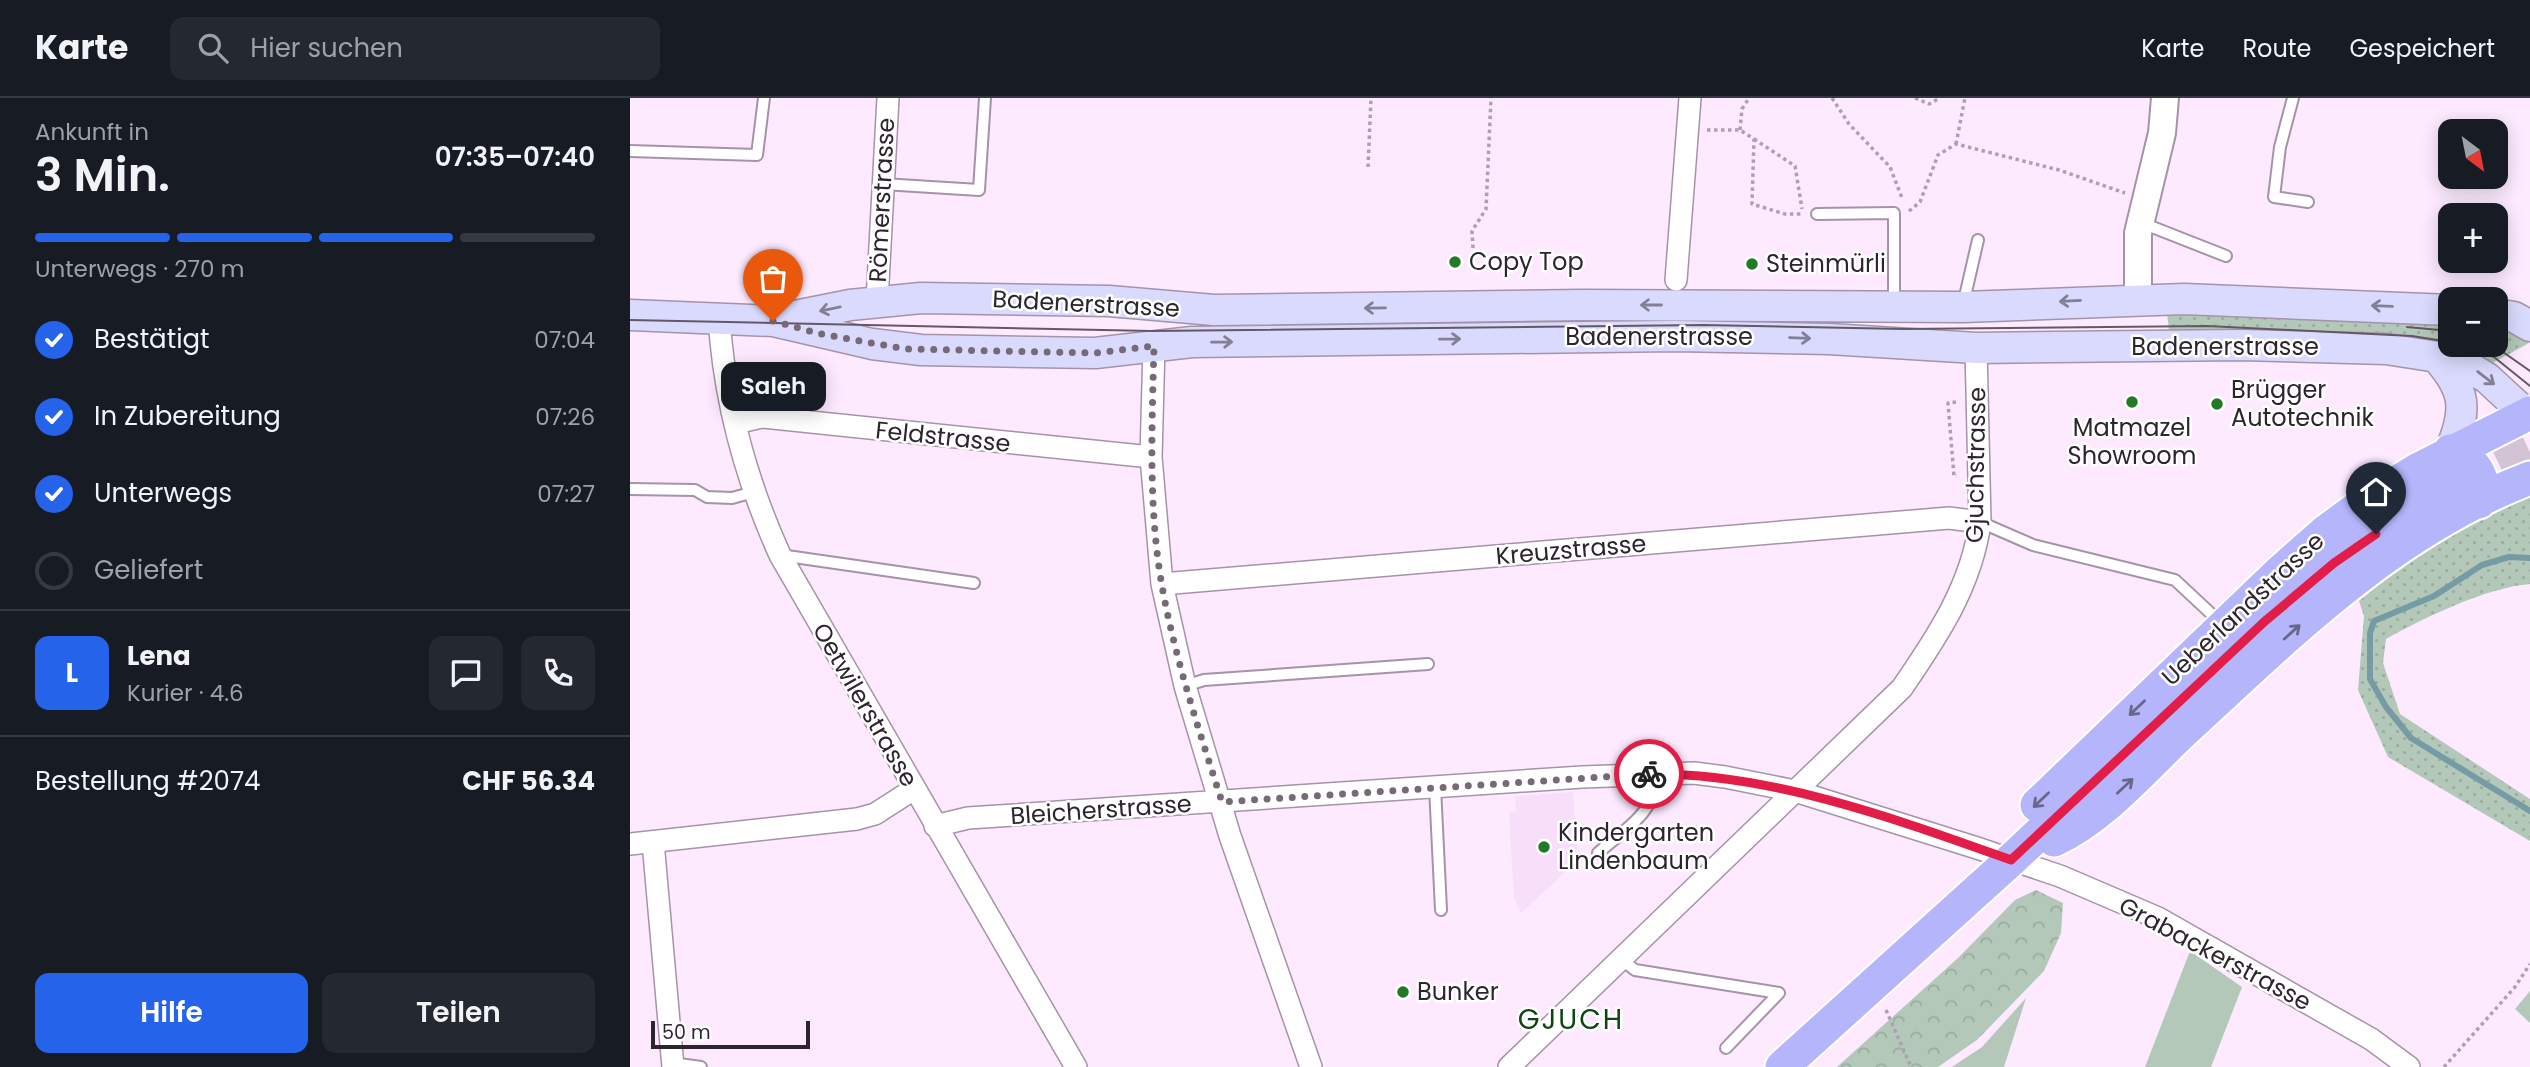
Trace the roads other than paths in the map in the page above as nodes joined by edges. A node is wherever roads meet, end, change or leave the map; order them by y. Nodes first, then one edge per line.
1 (764, 98) edge
2 (888, 98) edge
3 (985, 98) edge
4 (1689, 98) edge
5 (2165, 98) edge
6 (2293, 98) edge
7 (630, 151) edge
8 (883, 184) junction
9 (2308, 202) dead end
10 (2142, 211) junction
11 (1817, 214) road end
12 (1978, 240) dead end
13 (2226, 256) dead end
14 (1676, 280) dead end
15 (2138, 299) junction
16 (877, 301) junction
17 (1138, 304) junction
18 (1894, 307) junction
19 (1963, 307) junction
20 (2438, 310) edge
21 (630, 315) edge
22 (2508, 316) edge
23 (719, 317) junction
24 (773, 321) junction
25 (2530, 326) edge
26 (1154, 346) junction
27 (2140, 346) junction
28 (1976, 348) junction
29 (2436, 357) junction
30 (2529, 415) edge
31 (736, 423) junction
32 (2450, 451) junction
33 (1151, 457) junction
34 (2530, 478) edge
35 (630, 489) edge
36 (754, 492) junction
37 (2465, 494) junction
38 (1980, 522) junction
39 (779, 555) junction
40 (974, 583) dead end
41 (1162, 584) junction
42 (2223, 626) junction
43 (1428, 664) dead end
44 (1185, 686) junction
45 (1656, 774) junction
46 (1435, 787) junction
47 (914, 789) junction
48 (1795, 791) junction
49 (1222, 802) junction
50 (935, 826) junction
51 (653, 842) junction
52 (630, 844) edge
53 (1598, 853) dead end
54 (2011, 860) junction
55 (1441, 910) dead end
56 (1621, 959) junction
57 (1726, 1048) dead end
58 (673, 1065) edge
59 (701, 1067) edge
60 (1076, 1067) edge
61 (1311, 1067) edge
62 (1509, 1067) edge
63 (1782, 1067) edge
64 (2409, 1067) edge

1 - 7 lane
2 - 8 street, Römerstrasse
3 - 8 lane
4 - 14 street
5 - 10 street
6 - 9 lane
8 - 16 street, Römerstrasse
10 - 13 lane
10 - 15 street
11 - 18 lane
12 - 19 lane
15 -> 19 main road, Badenerstrasse
20 -> 15 main road, Badenerstrasse
15 - 27 main road
16 - 17 main road, Badenerstrasse
16 -> 24 main road, Badenerstrasse
18 -> 17 main road, Badenerstrasse
17 - 26 main road
18 - 19 main road, Badenerstrasse
19 - 28 main road
21 - 23 main road, Badenerstrasse
22 - 25 main road
23 - 24 main road, Badenerstrasse
23 - 31 street, Oetwilerstrasse
24 - 26 main road, Badenerstrasse
26 -> 28 main road, Badenerstrasse
26 - 33 street
27 - 28 main road, Badenerstrasse
27 - 29 main road, Badenerstrasse
28 - 38 street, Gjuchstrasse
29 -> 30 main road, Badenerstrasse
29 - 32 main road
30 - 32 main road, Ueberlandstrasse
31 - 33 street, Feldstrasse
31 - 36 street, Oetwilerstrasse
32 - 37 main road
32 - 42 main road, Ueberlandstrasse
33 - 41 street
34 - 37 main road, Ueberlandstrasse
35 - 36 lane
36 - 39 street, Oetwilerstrasse
37 - 54 main road, Ueberlandstrasse
38 - 41 street, Kreuzstrasse
38 - 42 lane
38 - 48 street, Gjuchstrasse
39 - 40 lane
39 - 47 street, Oetwilerstrasse
41 - 44 street
42 -> 54 main road, Ueberlandstrasse
43 - 44 lane
44 - 49 street
45 - 46 street, Bleicherstrasse
45 - 48 street, Bleicherstrasse
45 - 53 lane
46 - 49 street, Bleicherstrasse
46 - 55 lane
47 - 50 street, Oetwilerstrasse
47 - 51 street
48 - 54 street, Bleicherstrasse
48 - 56 street, Gjuchstrasse
49 - 50 street, Bleicherstrasse
49 - 61 street
50 - 60 street, Oetwilerstrasse
51 - 52 street
51 - 58 street
54 - 63 main road, Ueberlandstrasse
54 - 64 street, Grabackerstrasse
56 - 57 lane
56 - 62 street, Gjuchstrasse
58 - 59 lane

